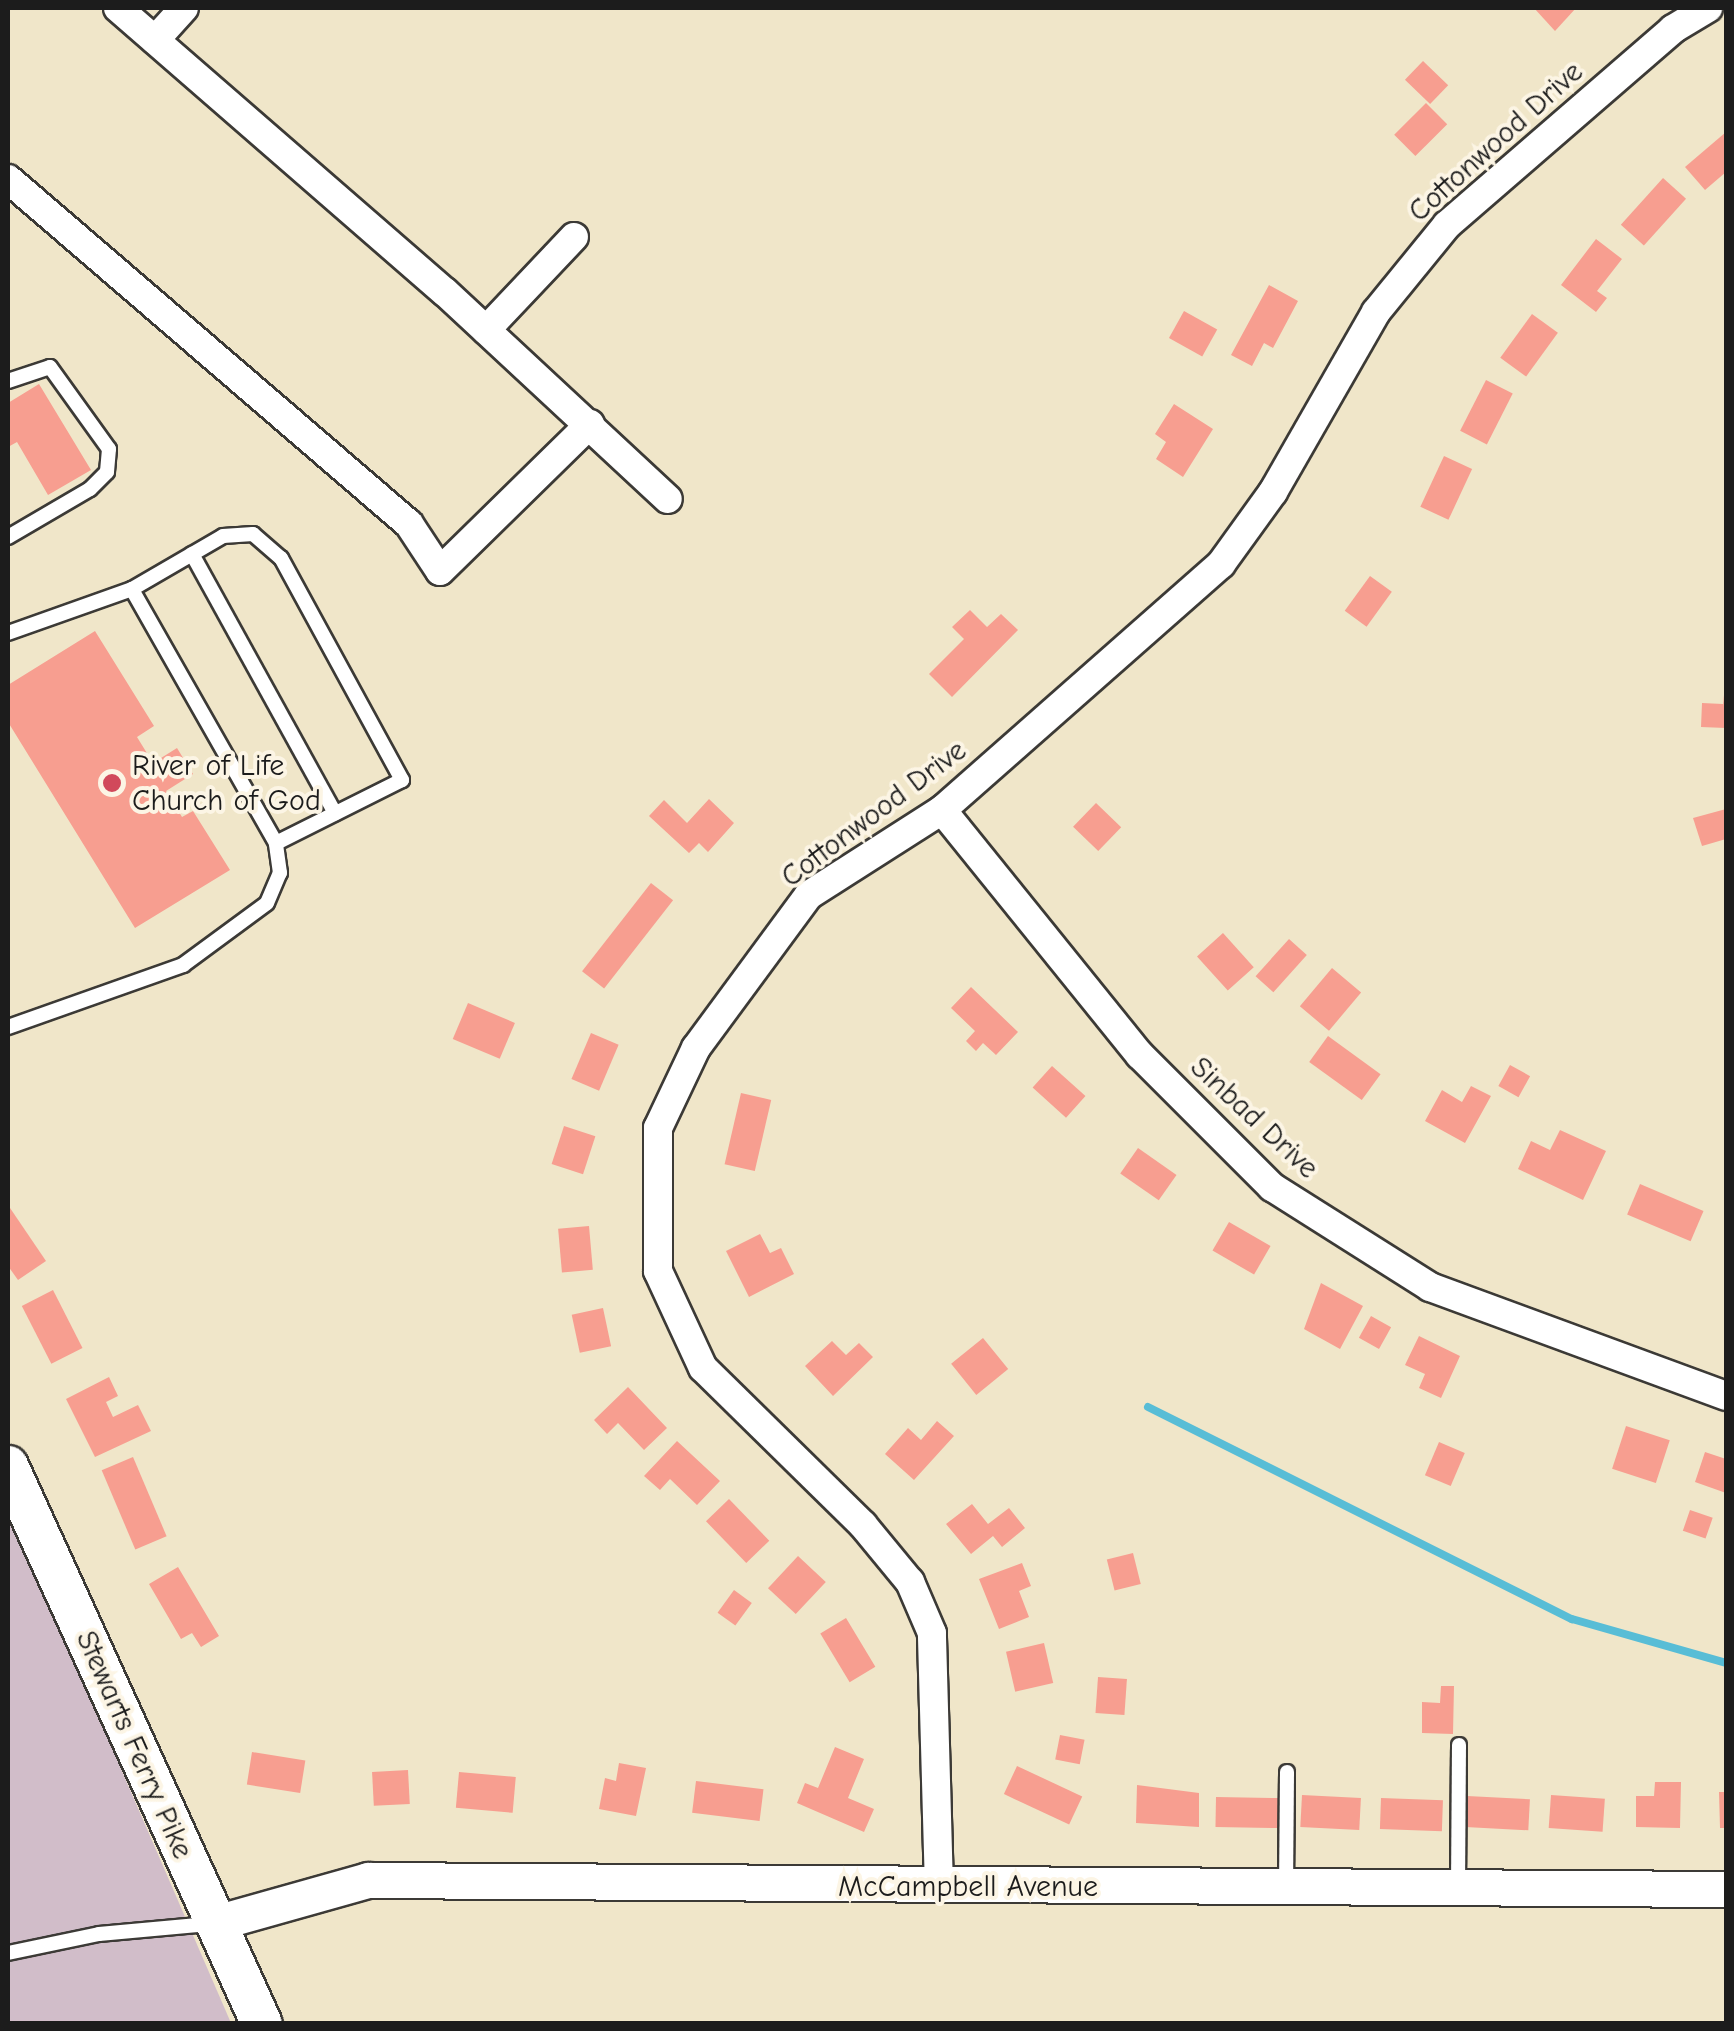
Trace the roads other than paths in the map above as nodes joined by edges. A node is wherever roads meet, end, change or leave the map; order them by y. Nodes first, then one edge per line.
1 (118, 8) edge
2 (184, 8) edge
3 (1708, 8) edge
4 (155, 40) junction
5 (8, 179) edge
6 (574, 237) dead end
7 (486, 330) junction
8 (8, 381) edge
9 (590, 424) junction
10 (668, 499) dead end
11 (8, 537) edge
12 (192, 554) junction
13 (132, 590) junction
14 (8, 633) edge
15 (942, 810) junction
16 (335, 813) junction
17 (276, 843) junction
18 (8, 1027) edge
19 (1726, 1396) edge
20 (8, 1466) edge
21 (1459, 1745) dead end
22 (1288, 1772) dead end
23 (939, 1888) junction
24 (1286, 1888) junction
25 (1458, 1889) junction
26 (1726, 1889) edge
27 (215, 1923) junction
28 (8, 1953) edge
29 (262, 2024) edge

1 - 4 street
2 - 4 street
3 - 15 street, Cottonwood Drive
4 - 7 street
5 - 9 street
6 - 7 street
7 - 9 street
8 - 11 lane
9 - 10 street
12 - 13 lane
12 - 16 lane
12 - 16 lane
13 - 14 lane
13 - 17 lane
15 - 19 street, Sinbad Drive
15 - 23 street, Cottonwood Drive
16 - 17 lane
17 - 18 lane
20 - 27 main road, Stewarts Ferry Pike
21 - 25 lane
22 - 24 lane
23 - 24 street, McCampbell Avenue
23 - 27 street, McCampbell Avenue
24 - 25 street, McCampbell Avenue
25 - 26 street, McCampbell Avenue
27 - 28 lane
27 - 29 main road, Stewarts Ferry Pike

